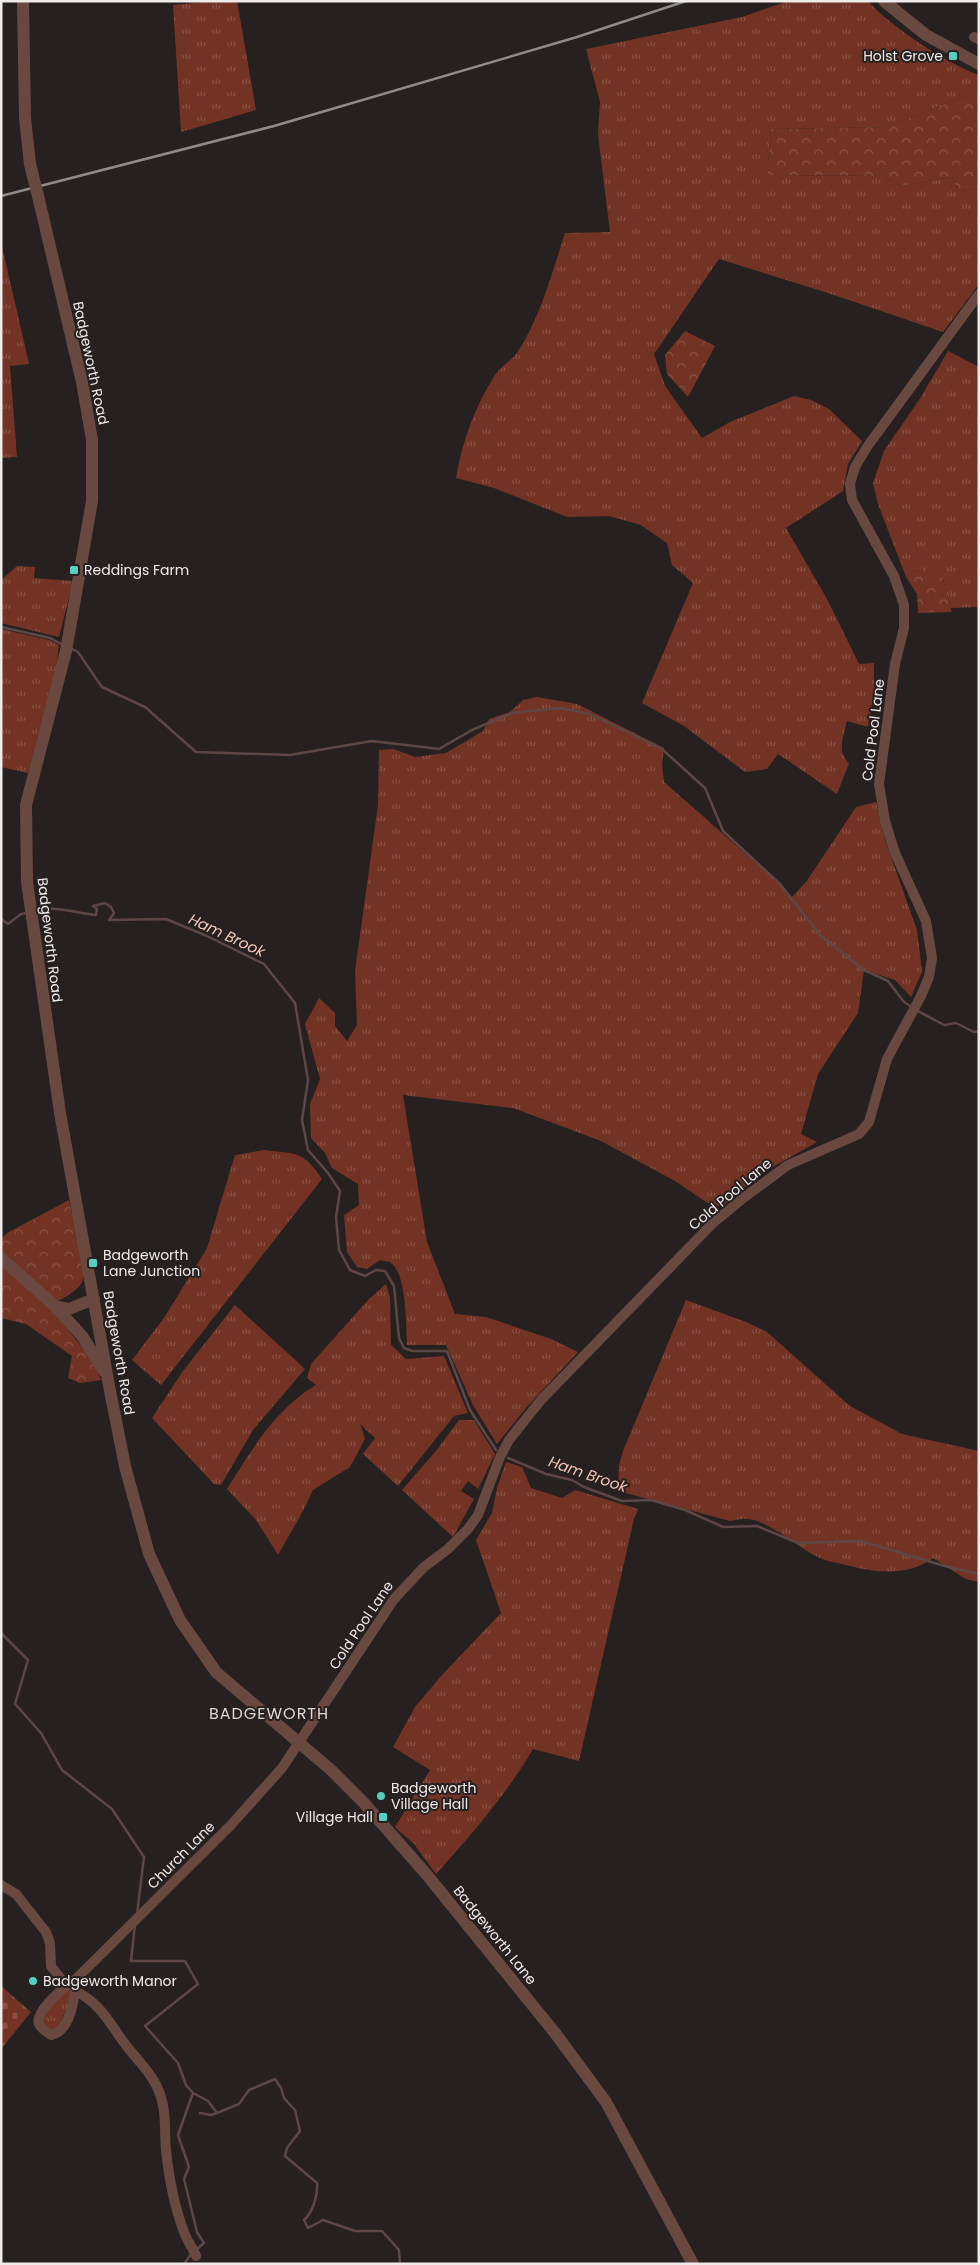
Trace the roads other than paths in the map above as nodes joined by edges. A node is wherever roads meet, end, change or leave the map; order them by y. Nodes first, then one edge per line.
1 (23, 1) edge
2 (884, 1) edge
3 (979, 64) edge
4 (979, 294) edge
5 (1, 1258) edge
6 (94, 1299) junction
7 (55, 1306) junction
8 (99, 1328) junction
9 (82, 1336) junction
10 (107, 1375) junction
11 (216, 1672) joint
12 (299, 1743) junction
13 (1, 1885) edge
14 (76, 1979) junction
15 (66, 1985) junction
16 (76, 1991) junction
17 (193, 2249) dead end
18 (693, 2264) edge

1 - 6 street, Badgeworth Road, bridge
2 - 3 street
4 - 12 street, Cold Pool Lane
5 - 7 street
6 - 7 street
6 - 8 street, Badgeworth Road
7 - 9 street
8 - 9 street
8 - 10 street, Badgeworth Road
9 - 10 street
10 - 11 street, Badgeworth Road
11 - 12 street, Badgeworth Lane
12 - 14 street, Church Lane
12 - 18 street, Badgeworth Lane
13 - 15 street
14 - 15 street, Church Lane
14 - 16 street, Church Lane
15 - 16 street, Church Lane
16 - 17 street

